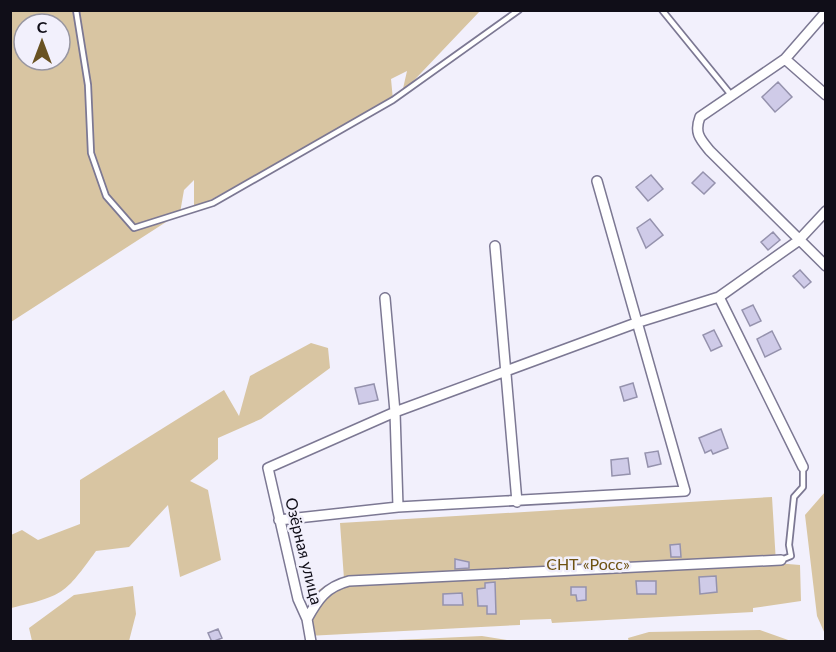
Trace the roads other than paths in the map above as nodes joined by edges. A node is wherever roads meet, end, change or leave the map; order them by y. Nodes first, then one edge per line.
1 (76, 10) edge
2 (519, 10) edge
3 (662, 10) edge
4 (825, 12) edge
5 (785, 59) junction
6 (825, 95) edge
7 (732, 96) junction
8 (597, 181) dead end
9 (825, 212) edge
10 (798, 241) junction
11 (495, 246) dead end
12 (825, 266) edge
13 (719, 297) junction
14 (386, 298) dead end
15 (636, 323) junction
16 (507, 373) junction
17 (395, 412) junction
18 (803, 467) joint
19 (517, 502) junction
20 (398, 507) junction
21 (279, 520) junction
22 (781, 560) joint
23 (307, 619) junction
24 (311, 642) edge

1 - 2 lane
3 - 7 lane
4 - 5 street
5 - 6 street
5 - 7 street
7 - 10 street
8 - 15 street
9 - 10 street
10 - 12 street
10 - 13 street
11 - 16 street
13 - 15 street
13 - 18 street
14 - 17 street
15 - 16 street
15 - 19 street
16 - 17 street
16 - 19 street
17 - 20 street
17 - 21 street, Озёрная улица
18 - 22 lane
19 - 20 street
20 - 21 street
21 - 23 street, Озёрная улица
22 - 23 street
23 - 24 street, Озёрная улица

